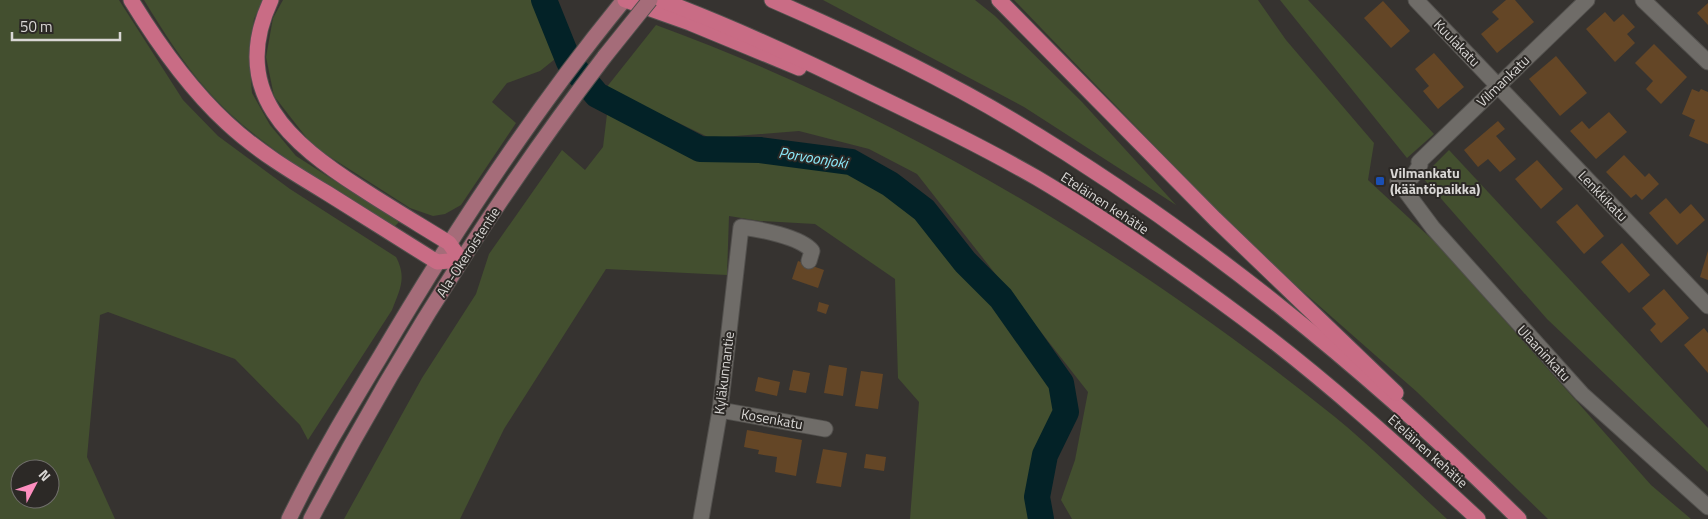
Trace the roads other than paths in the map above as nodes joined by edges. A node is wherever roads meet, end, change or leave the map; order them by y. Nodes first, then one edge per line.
1 (131, 0) edge
2 (271, 0) edge
3 (625, 0) edge
4 (650, 0) edge
5 (661, 0) edge
6 (772, 0) edge
7 (999, 0) edge
8 (1416, 0) edge
9 (1587, 0) edge
10 (1643, 0) edge
11 (1708, 62) edge
12 (1498, 86) junction
13 (943, 128) junction
14 (1398, 181) joint
15 (449, 243) junction
16 (461, 260) junction
17 (809, 261) dead end
18 (437, 262) junction
19 (1708, 306) edge
20 (720, 410) junction
21 (825, 429) dead end
22 (1708, 507) edge
23 (289, 519) edge
24 (311, 519) edge
25 (701, 519) edge
26 (1478, 519) edge
27 (1519, 519) edge
28 (1524, 519) edge

1 - 18 highway
2 - 15 highway
3 - 13 highway
3 - 15 main road, Ala-Okeroistentie
4 - 16 main road, Ala-Okeroistentie, bridge
5 - 13 highway, Eteläinen kehätie
6 - 27 highway, Eteläinen kehätie
7 - 28 highway
8 - 12 street, Kuulakatu
9 - 12 street, Vilmankatu
10 - 11 street
12 - 14 street, Vilmankatu
12 - 19 street, Lenkkikatu
13 - 26 highway, Eteläinen kehätie
14 - 22 street, Ulaaninkatu
15 - 16 highway
15 - 18 main road, Ala-Okeroistentie
16 - 18 highway
16 - 24 main road, Ala-Okeroistentie
17 - 20 street, Kyläkunnantie
18 - 23 main road, Ala-Okeroistentie
20 - 21 street, Kosenkatu
20 - 25 street, Kyläkunnantie

